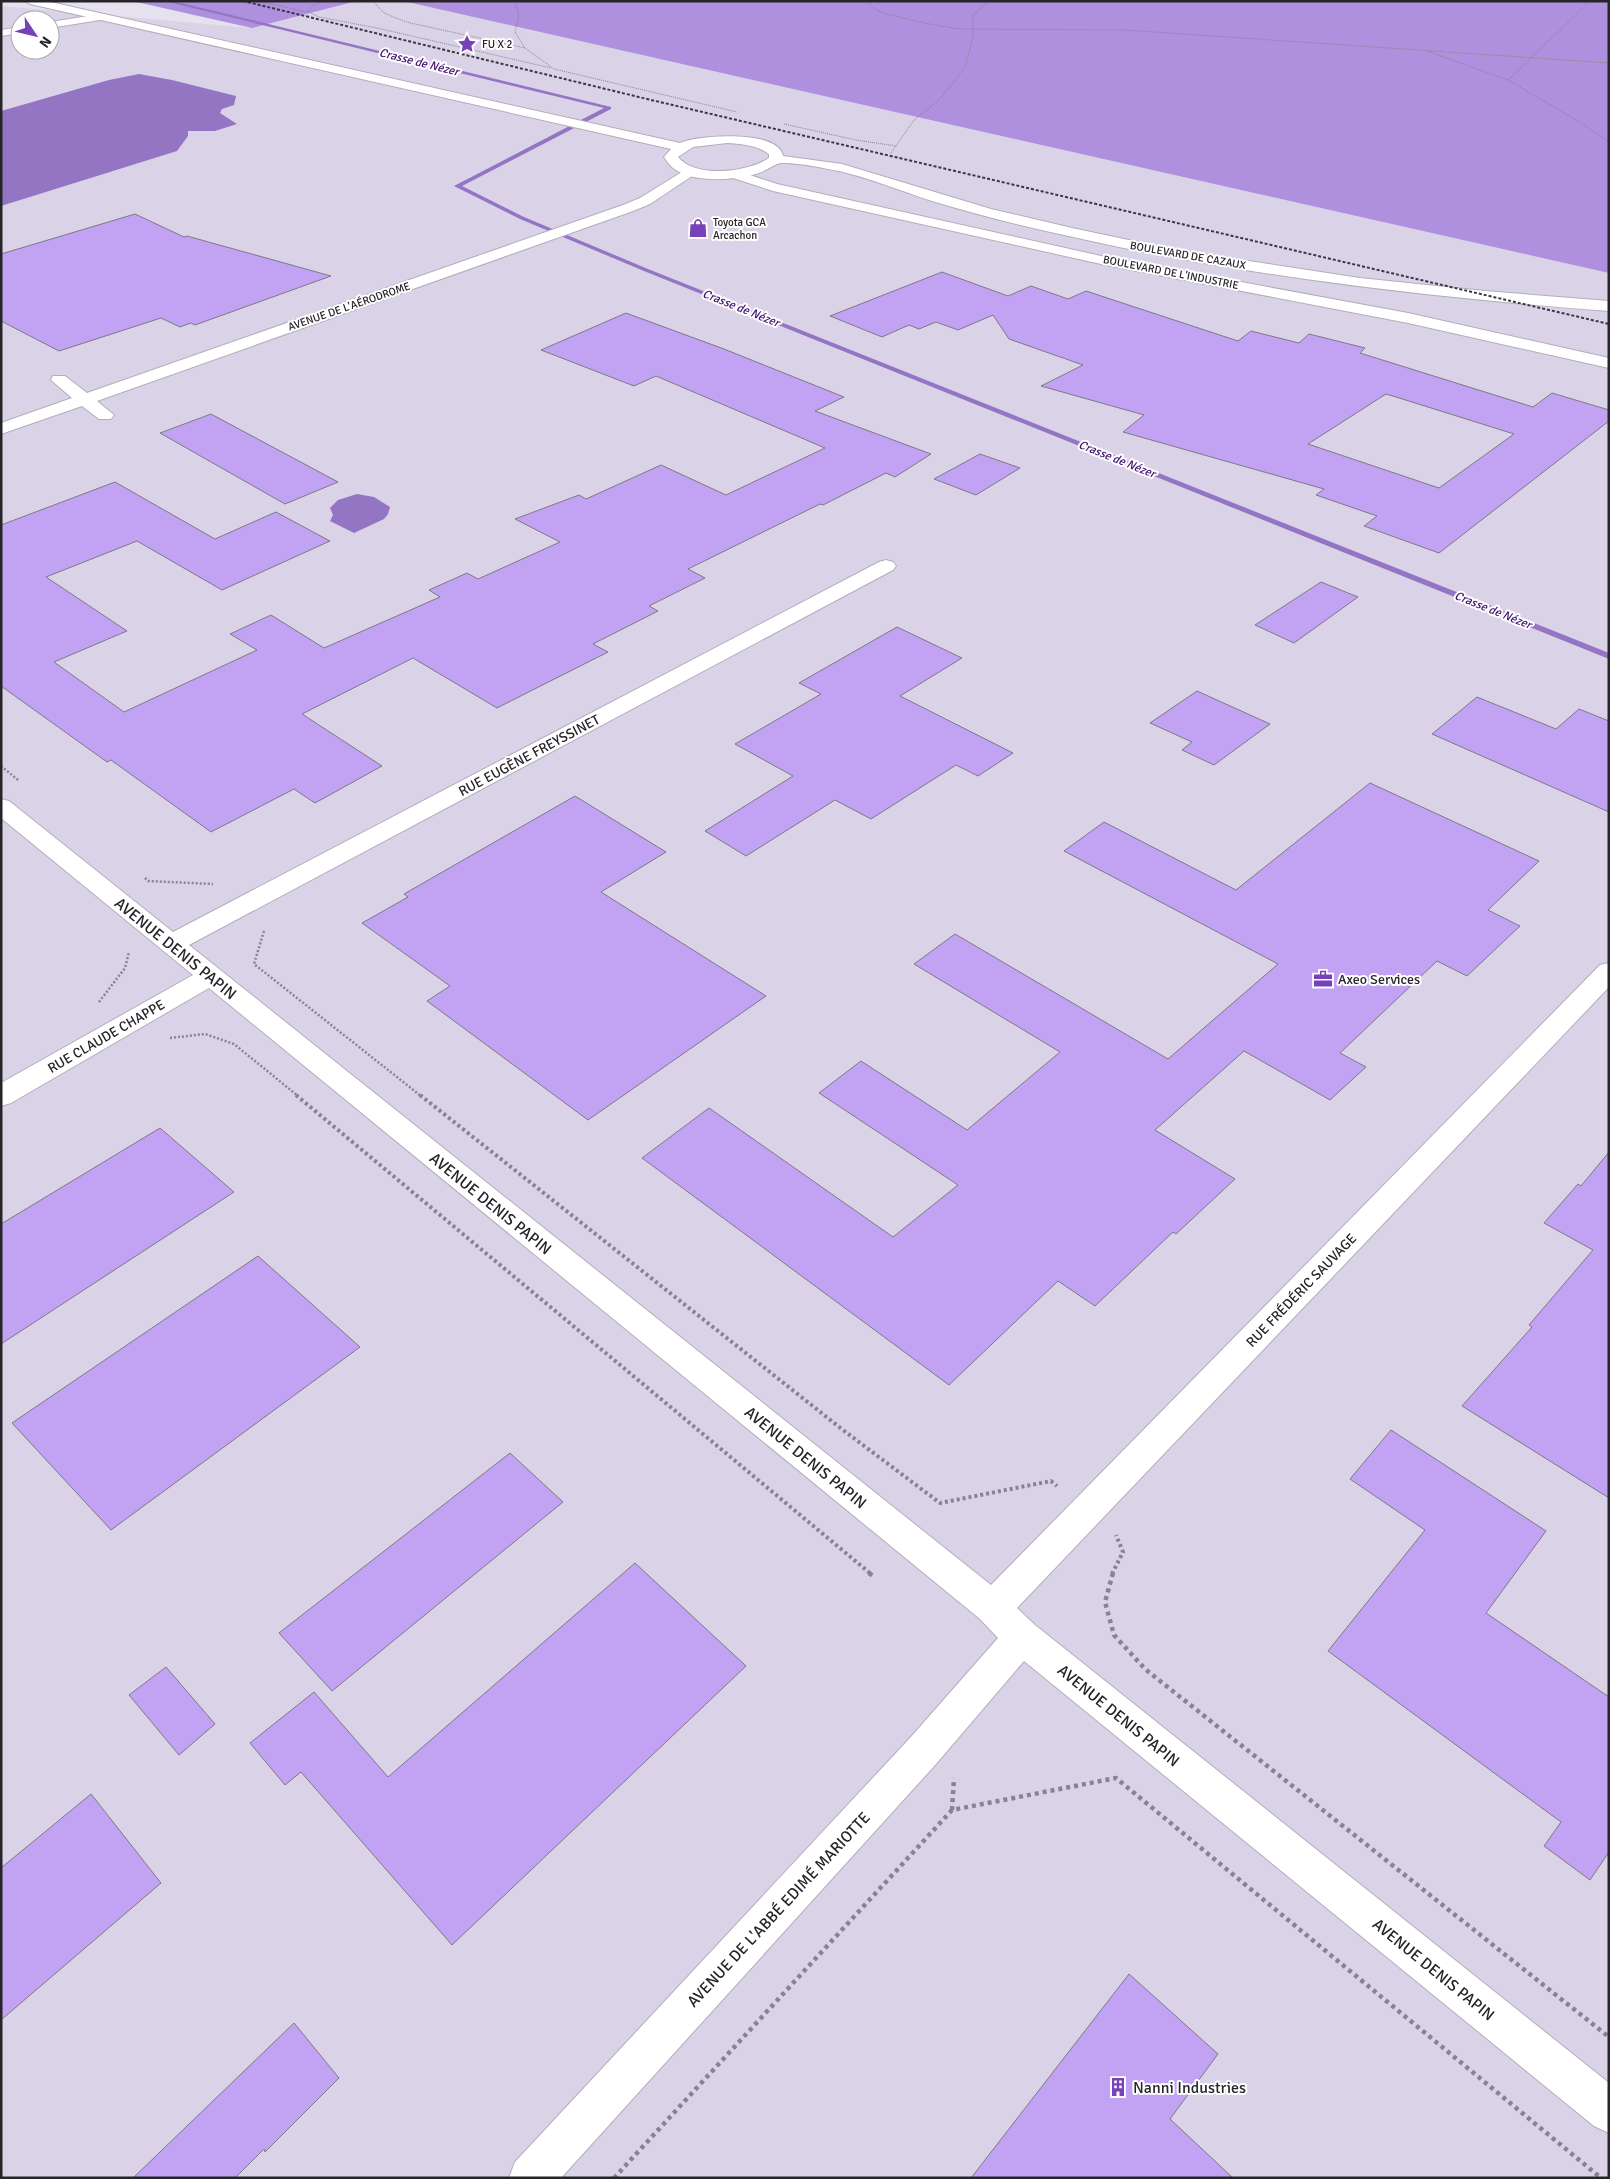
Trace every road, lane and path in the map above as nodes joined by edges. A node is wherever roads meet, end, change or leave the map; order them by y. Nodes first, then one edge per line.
1 (30, 1) edge
2 (258, 1) edge
3 (325, 1) edge
4 (373, 1) edge
5 (515, 1) edge
6 (867, 1) edge
7 (990, 1) edge
8 (1590, 1) edge
9 (308, 12) junction
10 (102, 17) junction
11 (60, 23) edge
12 (973, 29) junction
13 (524, 48) junction
14 (1422, 49) junction
15 (1531, 59) junction
16 (1609, 63) edge
17 (554, 68) junction
18 (1508, 80) junction
19 (739, 113) dead end
20 (784, 123) dead end
21 (1609, 142) edge
22 (896, 146) junction
23 (681, 147) junction
24 (776, 159) junction
25 (690, 171) junction
26 (863, 173) junction
27 (735, 174) junction
28 (1609, 306) edge
29 (1609, 362) edge
30 (59, 380) dead end
31 (83, 400) junction
32 (105, 415) dead end
33 (1, 429) edge
34 (886, 566) dead end
35 (1, 766) edge
36 (13, 795) edge
37 (140, 875) dead end
38 (253, 900) junction
39 (171, 944) junction
40 (130, 950) dead end
41 (1609, 971) edge
42 (210, 976) junction
43 (119, 1028) junction
44 (1, 1096) edge
45 (1087, 1511) junction
46 (874, 1577) dead end
47 (993, 1608) junction
48 (1022, 1637) junction
49 (1609, 2037) edge
50 (1609, 2111) edge
51 (531, 2178) edge
52 (614, 2178) edge
53 (1601, 2178) edge

1 - 10 street
2 - 9 path
3 - 9 path
4 - 13 path
5 - 13 path
6 - 12 path
7 - 12 path
8 - 15 path
9 - 17 path
10 - 11 street
10 - 23 street
12 - 14 path
12 - 22 path
13 - 17 path
14 - 15 path
14 - 18 path
15 - 16 path
15 - 18 path
17 - 19 path
18 - 21 path
20 - 22 path
22 - 26 path
23 - 24 street
23 - 25 street
24 - 26 street, BOULEVARD DE CAZAUX
24 - 27 street
25 - 27 street
25 - 31 street, AVENUE DE L'AÉRODROME
26 - 28 street, BOULEVARD DE CAZAUX
27 - 29 street, BOULEVARD DE L'INDUSTRIE
30 - 31 street
31 - 32 street
31 - 33 street, AVENUE DE L'AÉRODROME
34 - 38 street, RUE EUGÈNE FREYSSINET
35 - 36 path
36 - 39 street, AVENUE DENIS PAPIN
37 - 38 path
38 - 39 street, RUE EUGÈNE FREYSSINET
38 - 45 path
39 - 42 street, AVENUE DENIS PAPIN
40 - 43 path
41 - 45 street, RUE FRÉDÉRIC SAUVAGE
42 - 43 street, RUE CLAUDE CHAPPE
42 - 47 street, AVENUE DENIS PAPIN
43 - 44 street, RUE CLAUDE CHAPPE
43 - 46 path
45 - 47 street, RUE FRÉDÉRIC SAUVAGE
45 - 49 path
47 - 48 street, AVENUE DENIS PAPIN
48 - 50 street, AVENUE DENIS PAPIN
48 - 51 street, AVENUE DE L'ABBÉ EDIMÉ MARIOTTE
52 - 53 path

